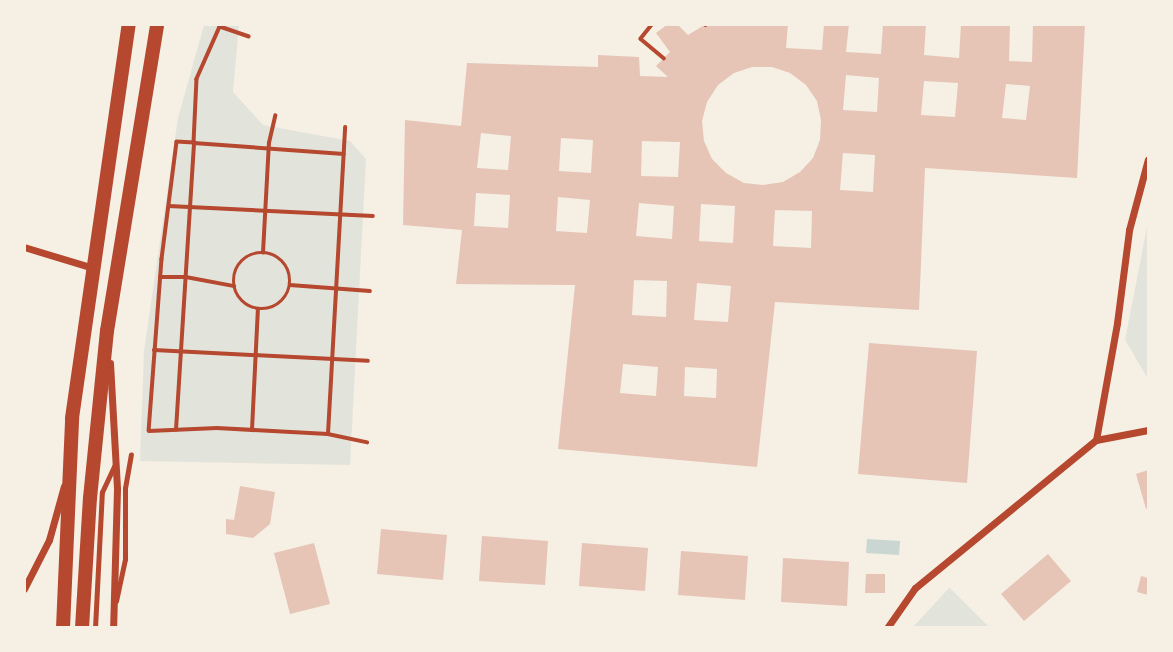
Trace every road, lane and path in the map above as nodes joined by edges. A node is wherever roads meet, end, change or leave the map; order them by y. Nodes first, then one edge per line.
1 (129, 24) edge
2 (157, 24) edge
3 (653, 24) edge
4 (249, 37) dead end
5 (664, 58) dead end
6 (275, 116) dead end
7 (345, 127) dead end
8 (194, 143) junction
9 (269, 148) junction
10 (344, 154) junction
11 (1149, 159) edge
12 (169, 206) junction
13 (191, 207) junction
14 (266, 212) junction
15 (340, 215) junction
16 (373, 216) dead end
17 (24, 247) edge
18 (263, 253) junction
19 (93, 268) junction
20 (160, 277) junction
21 (186, 277) junction
22 (290, 285) junction
23 (234, 286) junction
24 (335, 288) junction
25 (370, 291) dead end
26 (258, 309) junction
27 (107, 331) junction
28 (154, 350) junction
29 (181, 351) junction
30 (256, 355) junction
31 (331, 359) junction
32 (368, 361) dead end
33 (176, 430) junction
34 (252, 430) junction
35 (1149, 430) edge
36 (328, 433) junction
37 (1096, 440) junction
38 (368, 442) dead end
39 (131, 455) dead end
40 (114, 466) junction
41 (68, 473) junction
42 (24, 589) edge
43 (114, 607) junction
44 (63, 628) edge
45 (82, 628) edge
46 (95, 628) edge
47 (113, 628) edge
48 (887, 628) edge

1 - 19 main road
2 - 27 main road
3 - 5 path
4 - 8 path
6 - 9 path
7 - 10 path
8 - 9 path
8 - 12 path
8 - 13 path
9 - 10 path
9 - 14 path
10 - 15 path
11 - 37 street
12 - 13 path
12 - 20 path
13 - 14 path
13 - 21 path
14 - 15 path
14 - 18 path
15 - 16 path
15 - 24 path
17 - 19 street
18 - 22 path
18 - 23 path
19 - 41 main road
20 - 21 path
20 - 28 path
21 - 23 path
21 - 29 path
22 - 24 path
22 - 26 path
23 - 26 path
24 - 25 path
24 - 31 path
26 - 30 path
27 - 40 street
27 - 45 main road
28 - 29 path
28 - 33 path
29 - 30 path
29 - 33 path
30 - 31 path
30 - 34 path
31 - 32 path
31 - 36 path
33 - 34 path
34 - 36 path
35 - 37 street
36 - 38 path
37 - 48 street
39 - 43 lane
40 - 43 street
40 - 46 lane
41 - 42 street
41 - 44 main road
43 - 47 street

